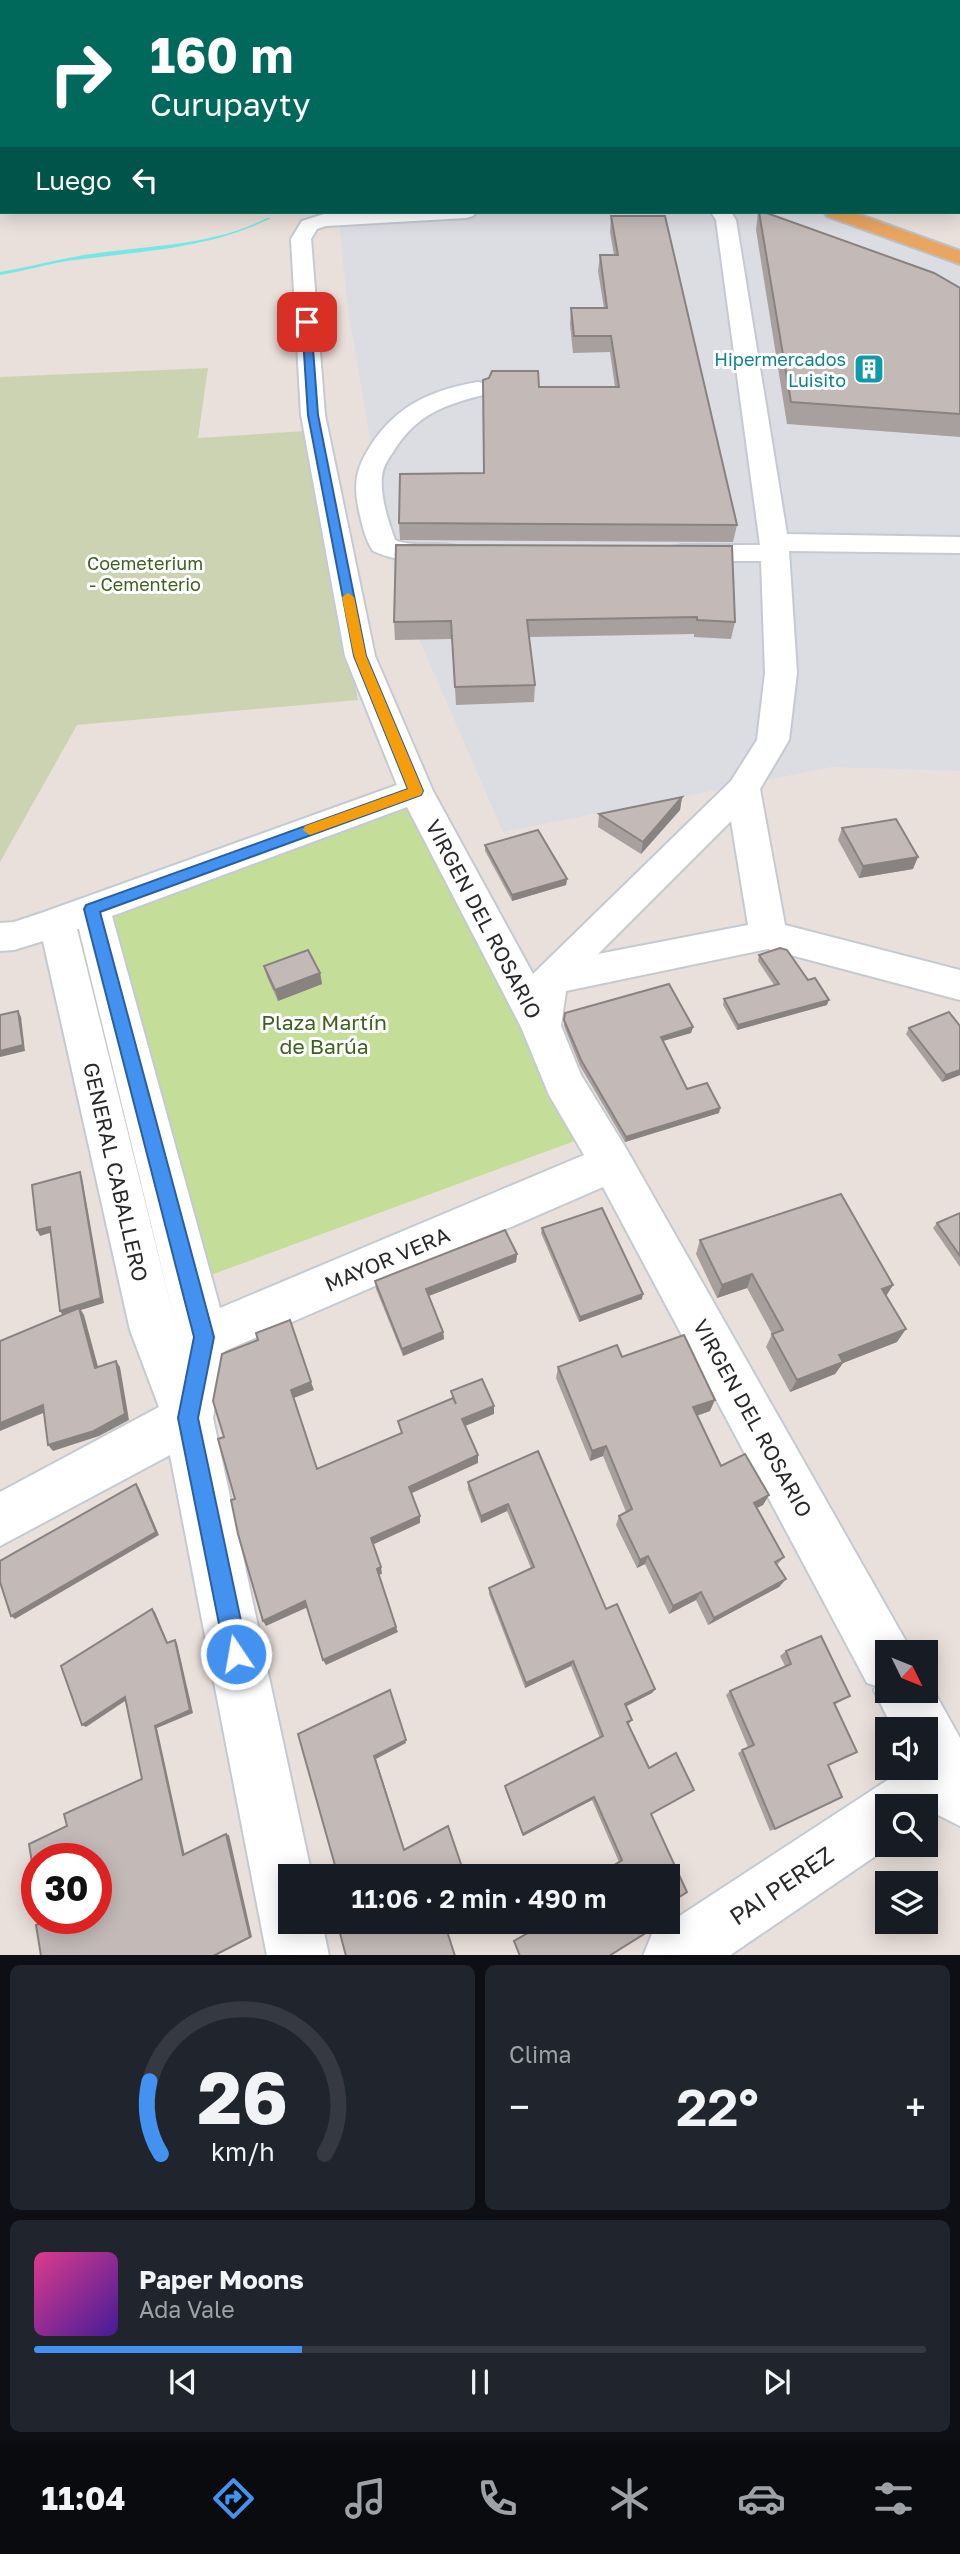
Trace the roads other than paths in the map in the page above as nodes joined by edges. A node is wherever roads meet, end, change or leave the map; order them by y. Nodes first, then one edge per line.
1 (398, 214) edge
2 (732, 214) edge
3 (839, 214) edge
4 (331, 216) edge
5 (960, 258) edge
6 (478, 389) dead end
7 (960, 545) edge
8 (774, 548) junction
9 (469, 552) edge
10 (663, 553) edge
11 (743, 789) junction
12 (416, 791) junction
13 (74, 916) junction
14 (768, 935) junction
15 (0, 937) edge
16 (548, 979) junction
17 (960, 985) edge
18 (541, 1026) junction
19 (606, 1153) junction
20 (179, 1333) junction
21 (188, 1418) junction
22 (0, 1520) edge
23 (875, 1641) edge
24 (910, 1703) edge
25 (943, 1760) edge
26 (910, 1794) edge
27 (875, 1822) edge
28 (280, 1864) edge
29 (294, 1934) edge
30 (299, 1955) edge
31 (674, 1955) edge

1 - 4 street, VIRGEN DEL ROSARIO
2 - 8 street
3 - 5 main road
4 - 12 street, VIRGEN DEL ROSARIO
6 - 9 street
7 - 8 street
8 - 10 street
8 - 11 street
11 - 14 street
11 - 16 street
12 - 13 street
12 - 18 street, VIRGEN DEL ROSARIO
13 - 15 street
13 - 20 street, GENERAL CABALLERO
14 - 16 street
14 - 17 street
16 - 18 street
18 - 19 street, VIRGEN DEL ROSARIO
19 - 20 street, MAYOR VERA
19 - 23 street, VIRGEN DEL ROSARIO
20 - 21 street, GENERAL CABALLERO
21 - 22 street
21 - 28 street, GENERAL CABALLERO
24 - 25 street
25 - 26 street
27 - 31 street, PAI PEREZ
29 - 30 street, GENERAL CABALLERO

